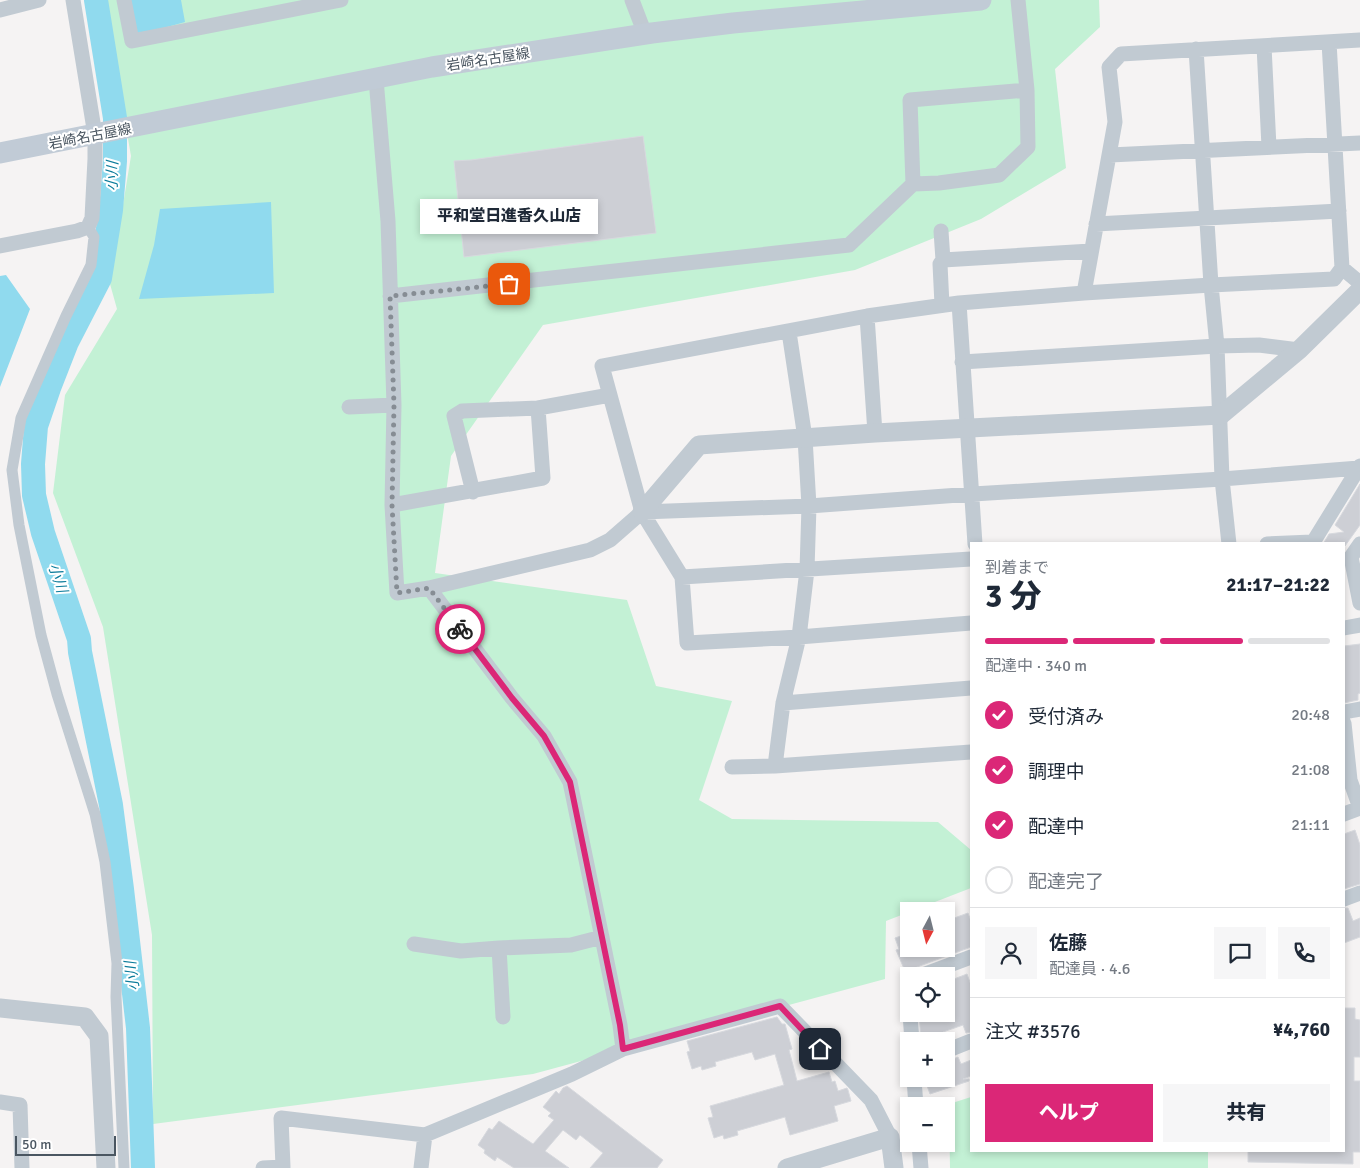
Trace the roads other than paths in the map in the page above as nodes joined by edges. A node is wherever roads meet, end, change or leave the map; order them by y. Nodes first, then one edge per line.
1 (39, 0) edge
2 (72, 0) edge
3 (124, 0) edge
4 (341, 0) edge
5 (632, 0) edge
6 (981, 0) edge
7 (1018, 0) edge
8 (0, 10) edge
9 (645, 34) junction
10 (1360, 40) edge
11 (1329, 42) junction
12 (1264, 46) junction
13 (1196, 50) junction
14 (376, 79) junction
15 (1027, 90) junction
16 (101, 134) junction
17 (1360, 143) edge
18 (1336, 144) junction
19 (1269, 148) junction
20 (1203, 150) junction
21 (0, 153) edge
22 (1110, 155) junction
23 (913, 184) junction
24 (1339, 211) junction
25 (1207, 219) junction
26 (1096, 224) junction
27 (88, 227) junction
28 (941, 231) dead end
29 (0, 246) edge
30 (1091, 251) junction
31 (943, 260) junction
32 (1342, 268) junction
33 (1360, 283) edge
34 (1211, 285) junction
35 (1360, 290) edge
36 (1084, 294) junction
37 (390, 296) junction
38 (959, 303) junction
39 (942, 305) junction
40 (867, 316) junction
41 (789, 332) junction
42 (1217, 346) junction
43 (1299, 350) junction
44 (962, 362) junction
45 (610, 395) junction
46 (394, 405) junction
47 (349, 407) dead end
48 (538, 408) junction
49 (1221, 415) junction
50 (968, 428) junction
51 (875, 433) junction
52 (805, 438) junction
53 (1360, 467) edge
54 (1222, 479) junction
55 (473, 492) junction
56 (973, 494) junction
57 (392, 505) junction
58 (809, 506) junction
59 (642, 512) junction
60 (975, 542) edge
61 (1229, 542) edge
62 (1313, 542) edge
63 (1360, 544) edge
64 (970, 559) edge
65 (807, 570) junction
66 (682, 577) junction
67 (429, 588) junction
68 (1360, 603) edge
69 (970, 623) edge
70 (1360, 625) edge
71 (1345, 628) edge
72 (800, 637) junction
73 (970, 688) edge
74 (783, 703) junction
75 (1360, 710) edge
76 (1345, 712) edge
77 (1345, 727) edge
78 (970, 752) edge
79 (775, 766) junction
80 (732, 767) dead end
81 (1355, 771) edge
82 (1360, 808) edge
83 (1345, 814) edge
84 (1360, 893) edge
85 (1345, 899) edge
86 (602, 937) junction
87 (414, 944) dead end
88 (499, 948) junction
89 (970, 957) edge
90 (944, 967) edge
91 (0, 1008) edge
92 (503, 1017) dead end
93 (970, 1041) edge
94 (955, 1047) edge
95 (623, 1049) junction
96 (0, 1102) edge
97 (425, 1135) junction
98 (890, 1137) junction
99 (920, 1152) edge
100 (22, 1168) edge
101 (106, 1168) edge
102 (124, 1168) edge
103 (263, 1168) edge
104 (420, 1168) edge
105 (787, 1168) edge
106 (894, 1168) edge
107 (921, 1168) edge

1 - 8 street
2 - 16 street
3 - 4 street
5 - 9 street
6 - 9 main road, 岩崎名古屋線
7 - 15 street
9 - 14 main road, 岩崎名古屋線
10 - 11 street
11 - 12 street
11 - 18 street
12 - 13 street
12 - 19 street
13 - 20 street
13 - 22 street
14 - 16 main road, 岩崎名古屋線
14 - 37 street
15 - 23 street
15 - 23 street
16 - 21 main road, 岩崎名古屋線
16 - 27 street
17 - 18 street
18 - 19 street
18 - 24 street
19 - 20 street
20 - 22 street
20 - 25 street
22 - 26 street
23 - 37 street
24 - 25 street
24 - 32 street
25 - 26 street
25 - 34 street
26 - 30 street
27 - 29 street
27 - 102 street
28 - 31 street
30 - 31 street
30 - 36 street
31 - 39 street
32 - 33 street
32 - 34 street
34 - 36 street
34 - 42 street
35 - 43 street
36 - 38 street
37 - 46 street
38 - 39 street
38 - 44 street
39 - 40 street
40 - 41 street
40 - 51 street
41 - 45 street
41 - 52 street
42 - 43 street
42 - 44 street
42 - 49 street
43 - 49 street
44 - 50 street
45 - 48 street
45 - 59 street
46 - 47 street
46 - 57 street
48 - 55 street
48 - 55 street
49 - 50 street
49 - 54 street
50 - 51 street
50 - 56 street
51 - 52 street
52 - 58 street
52 - 59 street
53 - 54 street
53 - 62 street
54 - 56 street
54 - 61 street
55 - 57 street
56 - 58 street
56 - 60 street
57 - 67 street
58 - 59 street
58 - 65 street
59 - 66 street
59 - 67 street
63 - 68 street
64 - 65 street
65 - 66 street
65 - 72 street
66 - 72 street
67 - 86 street
69 - 72 street
70 - 71 street
72 - 74 street
73 - 74 street
74 - 79 street
75 - 76 street
77 - 81 street
78 - 79 street
79 - 80 street
81 - 82 street
82 - 83 street
84 - 85 street
86 - 88 street
86 - 95 street
87 - 88 street
88 - 92 street
89 - 90 street
91 - 101 street
93 - 94 street
95 - 97 street
95 - 98 street
96 - 100 street
97 - 103 street
97 - 104 street
98 - 105 street
98 - 106 street
99 - 107 street

